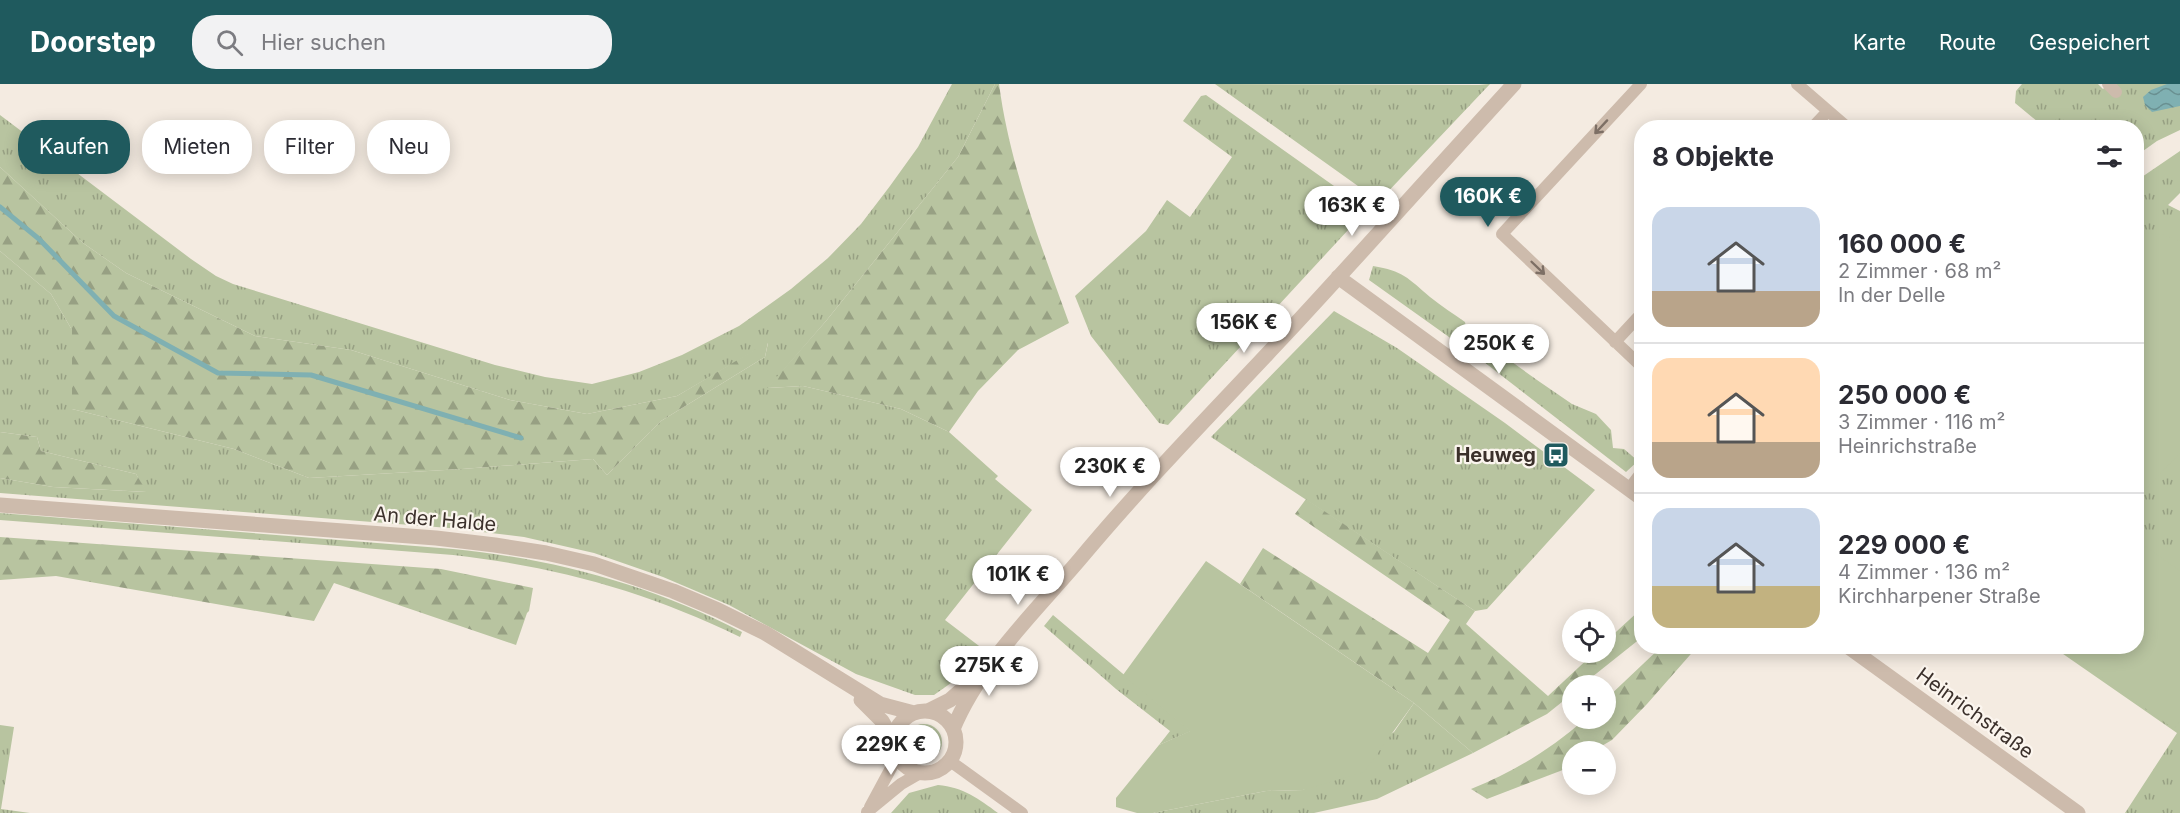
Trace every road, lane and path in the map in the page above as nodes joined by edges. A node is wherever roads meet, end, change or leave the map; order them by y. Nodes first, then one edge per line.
1 (1514, 84) edge
2 (1641, 84) edge
3 (1797, 84) edge
4 (1828, 111) junction
5 (1820, 120) edge
6 (1839, 120) edge
7 (1338, 277) junction
8 (1634, 322) edge
9 (1615, 342) junction
10 (1634, 360) edge
11 (1634, 493) edge
12 (0, 505) edge
13 (1858, 654) edge
14 (989, 666) junction
15 (839, 679) junction
16 (921, 712) junction
17 (953, 729) junction
18 (895, 749) junction
19 (950, 761) junction
20 (920, 774) junction
21 (867, 813) edge
22 (1022, 813) edge
23 (2078, 813) edge

1 - 7 street
2 -> 9 street
3 - 4 street
4 - 5 street
4 - 6 street
7 - 11 street
7 - 14 street
8 - 9 street
9 - 10 street
12 - 15 street, An der Halde
13 - 23 street, Heinrichstraße
14 - 16 street
14 - 17 street
15 - 16 street, An der Halde
15 - 18 street, An der Halde
16 - 17 street
16 - 18 street
17 - 19 street
18 - 20 street
18 - 21 street
19 - 20 street
19 - 22 street
20 - 21 street

